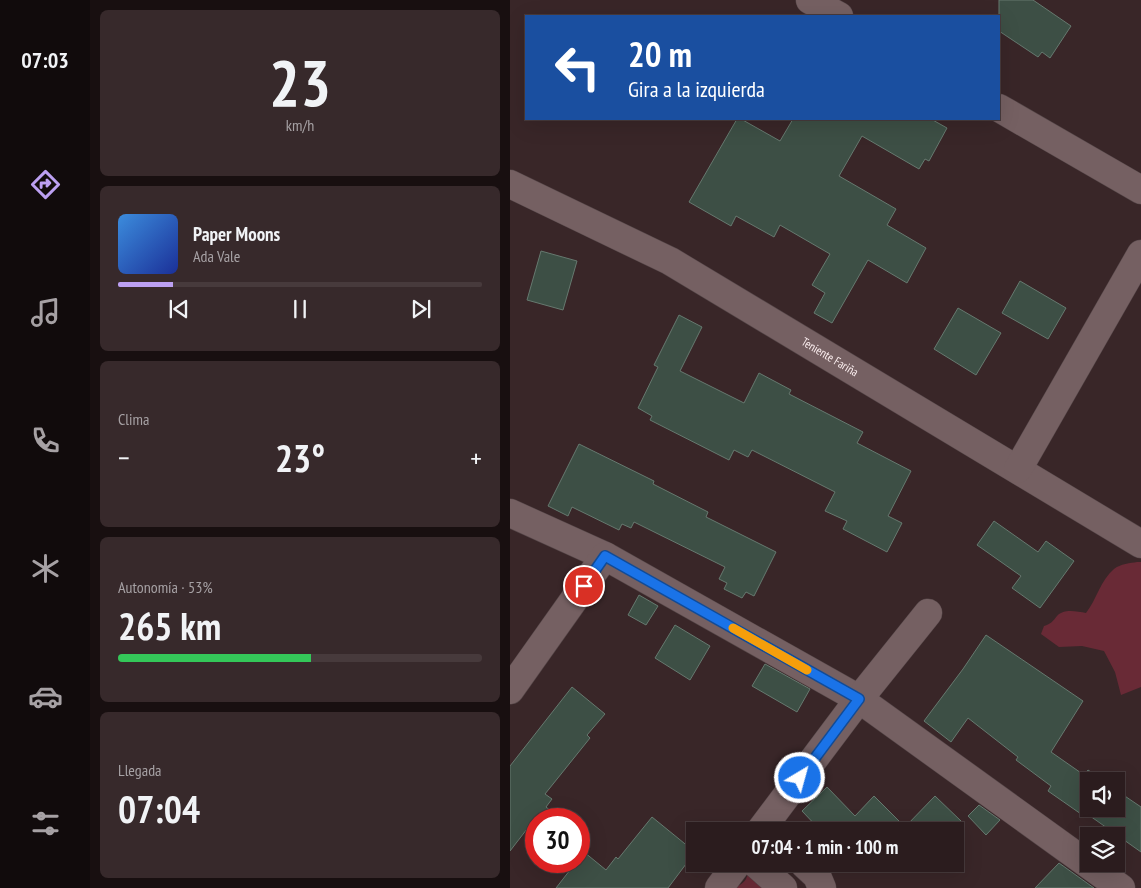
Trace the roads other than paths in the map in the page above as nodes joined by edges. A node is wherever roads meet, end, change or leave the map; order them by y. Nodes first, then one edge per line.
1 (810, 0) edge
2 (837, 15) edge
3 (1000, 109) edge
4 (510, 184) edge
5 (1141, 190) edge
6 (1141, 254) edge
7 (1018, 469) junction
8 (510, 513) edge
9 (1141, 544) edge
10 (605, 556) junction
11 (928, 613) dead end
12 (510, 690) edge
13 (859, 699) junction
14 (770, 822) edge
15 (731, 872) edge
16 (765, 872) edge
17 (813, 872) edge
18 (719, 888) edge
19 (784, 888) edge
20 (822, 888) edge
21 (1121, 888) edge

1 - 2 street
3 - 5 street
4 - 7 street, Teniente Fariña
6 - 7 street
7 - 9 street, Teniente Fariña
8 - 10 street
10 - 12 street
10 - 13 street
11 - 13 street
13 - 14 street
13 - 21 street
15 - 18 street
16 - 19 street
17 - 20 street

